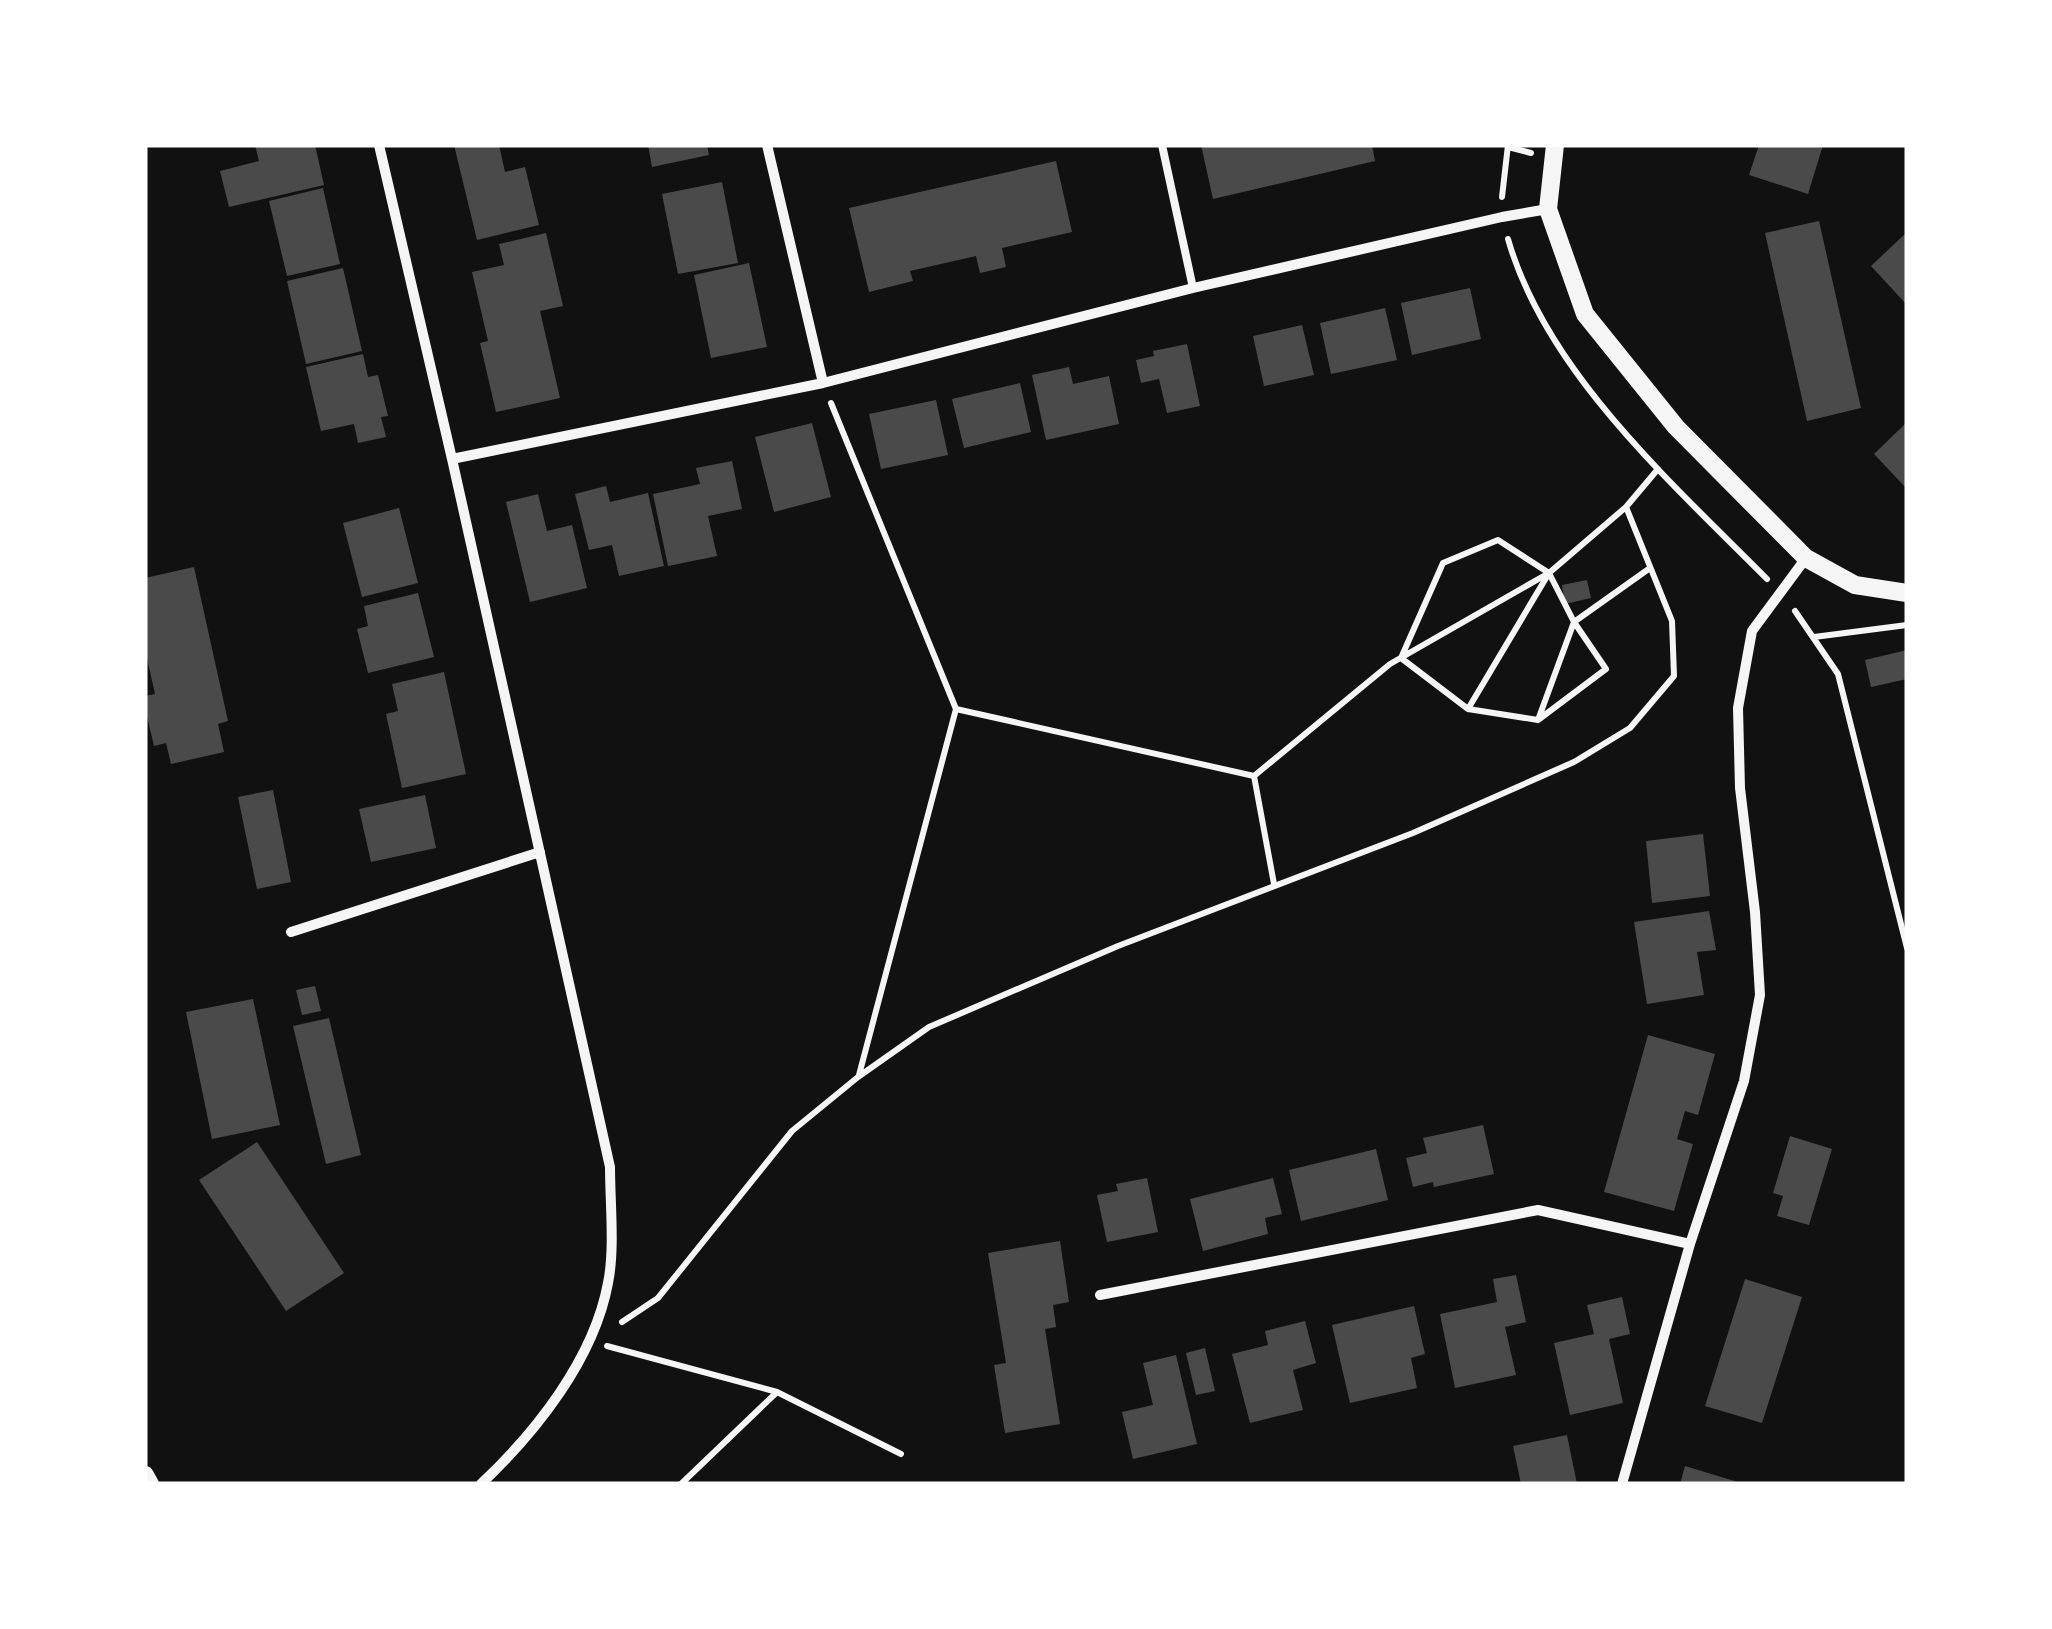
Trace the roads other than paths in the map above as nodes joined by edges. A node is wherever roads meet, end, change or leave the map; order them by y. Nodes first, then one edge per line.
1 (379, 145) edge
2 (767, 145) edge
3 (1162, 145) edge
4 (1556, 145) edge
5 (1548, 210) junction
6 (1193, 288) junction
7 (823, 383) junction
8 (452, 459) junction
9 (1806, 558) junction
10 (1907, 594) edge
11 (540, 852) junction
12 (291, 932) dead end
13 (1690, 1244) junction
14 (1100, 1295) dead end
15 (145, 1475) edge
16 (150, 1484) edge
17 (481, 1484) edge
18 (1622, 1484) edge

1 - 8 street
2 - 7 street
3 - 6 lane
4 - 5 street
5 - 6 street
5 - 9 street
6 - 7 street
7 - 8 street
8 - 11 street
9 - 10 street
9 - 13 street
11 - 12 street
11 - 17 street
13 - 14 street
13 - 18 street
15 - 16 street

